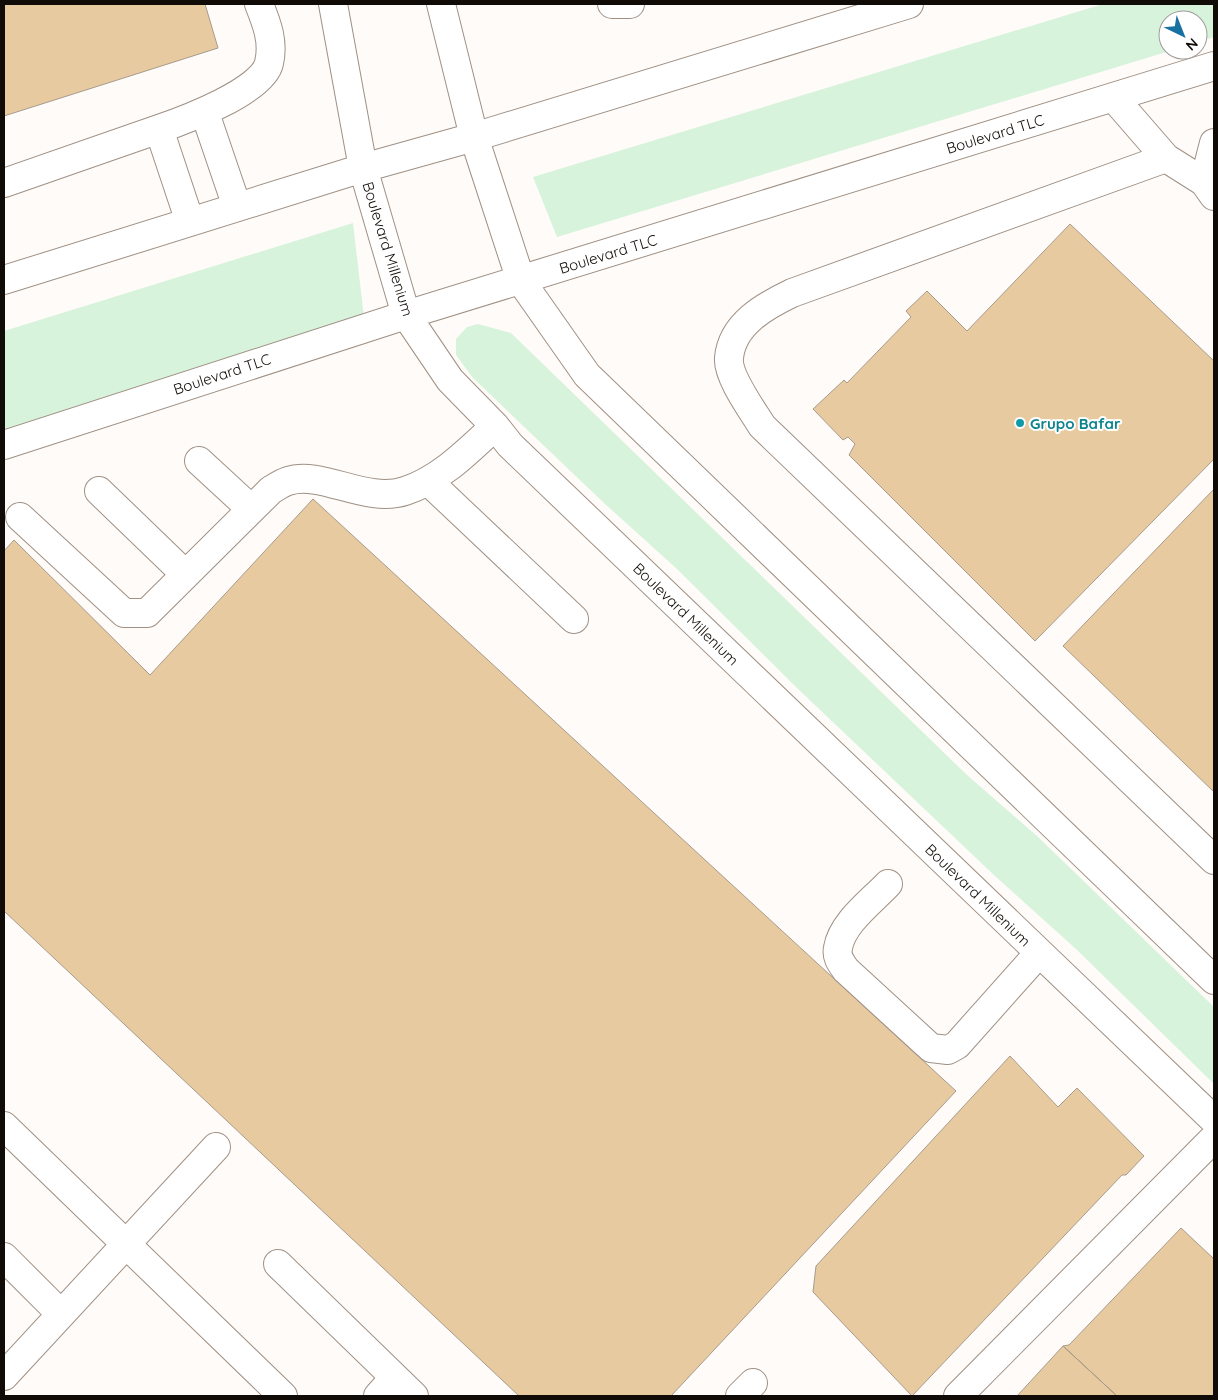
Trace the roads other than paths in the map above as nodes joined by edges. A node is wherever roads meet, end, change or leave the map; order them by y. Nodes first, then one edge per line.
1 (259, 4) edge
2 (333, 4) edge
3 (441, 4) edge
4 (612, 4) edge
5 (630, 4) edge
6 (909, 4) edge
7 (1214, 66) edge
8 (1113, 97) junction
9 (205, 113) junction
10 (160, 129) junction
11 (474, 137) junction
12 (1214, 143) edge
13 (1166, 158) junction
14 (363, 168) junction
15 (4, 183) edge
16 (1209, 189) edge
17 (238, 207) junction
18 (190, 222) junction
19 (4, 280) edge
20 (521, 281) junction
21 (406, 315) junction
22 (496, 426) junction
23 (4, 444) edge
24 (199, 460) dead end
25 (428, 480) junction
26 (99, 491) dead end
27 (250, 508) junction
28 (20, 517) dead end
29 (185, 574) junction
30 (574, 619) dead end
31 (1214, 860) edge
32 (888, 884) dead end
33 (1039, 953) junction
34 (1214, 980) edge
35 (1214, 1120) edge
36 (4, 1126) edge
37 (1214, 1138) edge
38 (216, 1147) dead end
39 (125, 1243) junction
40 (4, 1257) edge
41 (278, 1264) dead end
42 (61, 1314) junction
43 (4, 1376) edge
44 (386, 1387) edge
45 (283, 1396) edge
46 (414, 1396) edge
47 (958, 1396) edge

1 - 9 street
2 - 14 street, Boulevard Millenium
3 - 11 street
4 - 5 street
6 - 11 street
7 - 8 street, Boulevard TLC
8 - 13 street
8 - 20 street, Boulevard TLC
9 - 10 street
9 - 17 street
10 - 15 street
10 - 18 street
11 - 14 street
11 - 20 street
12 - 16 street
13 - 16 street
13 - 31 street
14 - 17 street
14 - 21 street, Boulevard Millenium
17 - 18 street
18 - 19 street
20 - 21 street, Boulevard TLC
20 - 34 street
21 - 22 street, Boulevard Millenium
21 - 23 street, Boulevard TLC
22 - 25 street
22 - 33 street, Boulevard Millenium
24 - 27 street
25 - 27 street
25 - 30 street
26 - 29 street
27 - 29 street
28 - 29 street
32 - 33 street
33 - 35 street, Boulevard Millenium
36 - 39 street
37 - 47 street
38 - 39 street
39 - 42 street
39 - 45 street
40 - 42 street
41 - 44 street
42 - 43 street
44 - 46 street

